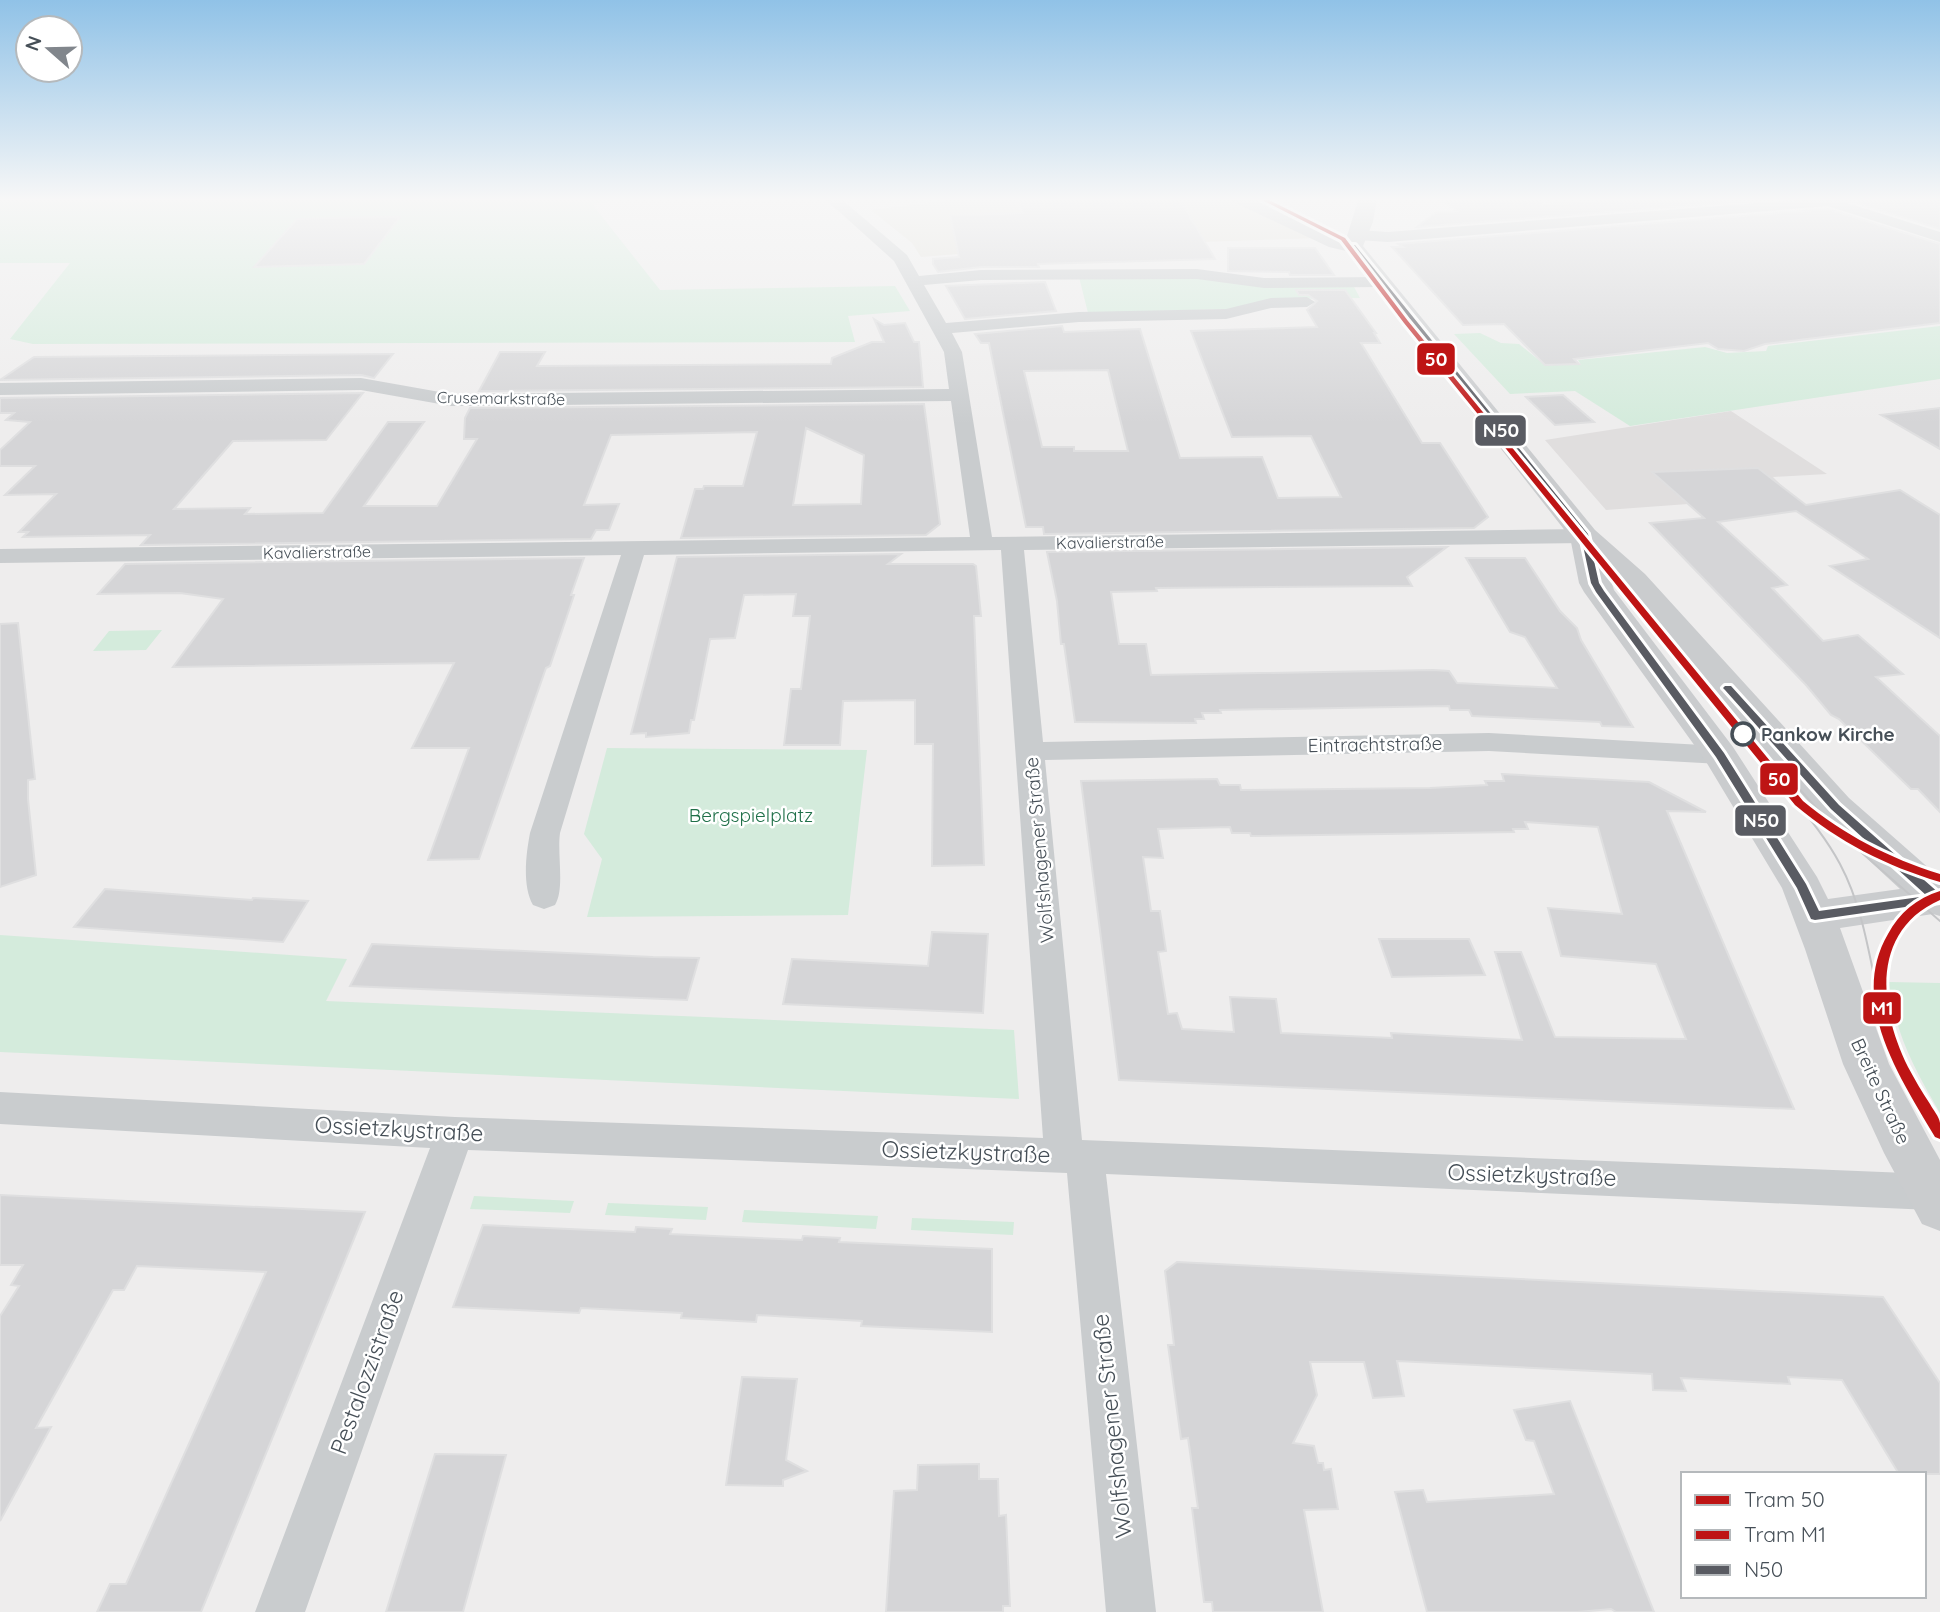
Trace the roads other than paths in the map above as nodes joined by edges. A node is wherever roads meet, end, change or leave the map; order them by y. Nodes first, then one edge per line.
1 (909, 273) edge
2 (1372, 273) edge
3 (915, 281) junction
4 (1382, 295) junction
5 (1074, 296) junction
6 (1328, 302) dead end
7 (942, 329) junction
8 (0, 388) edge
9 (960, 396) junction
10 (1585, 536) junction
11 (982, 543) junction
12 (1012, 543) junction
13 (635, 547) junction
14 (0, 555) edge
15 (1030, 751) junction
16 (1720, 755) junction
17 (544, 897) dead end
18 (1939, 899) edge
19 (1815, 916) junction
20 (0, 1108) edge
21 (455, 1133) junction
22 (1074, 1156) junction
23 (1936, 1200) edge
24 (280, 1612) edge
25 (1131, 1612) edge

1 - 3 street
2 - 4 main road, Breite Straße
3 - 5 street
3 - 7 street
4 - 5 street
4 - 10 main road, Breite Straße
5 - 6 street
5 - 7 street
7 - 9 street
8 - 9 street, Crusemarkstraße
9 - 11 street
10 - 12 street, Kavalierstraße
10 - 16 main road, Breite Straße
10 - 18 main road, Breite Straße
11 - 12 street, Kavalierstraße
11 - 13 street, Kavalierstraße
12 - 15 street, Wolfshagener Straße
13 - 14 street, Kavalierstraße
13 - 17 street
15 - 16 street, Eintrachtstraße
15 - 22 street, Wolfshagener Straße
16 - 19 main road, Breite Straße
18 - 19 main road
19 - 23 main road, Breite Straße
20 - 21 street, Ossietzkystraße
21 - 22 street, Ossietzkystraße
21 - 24 street, Pestalozzistraße
22 - 23 street, Ossietzkystraße
22 - 25 street, Wolfshagener Straße

